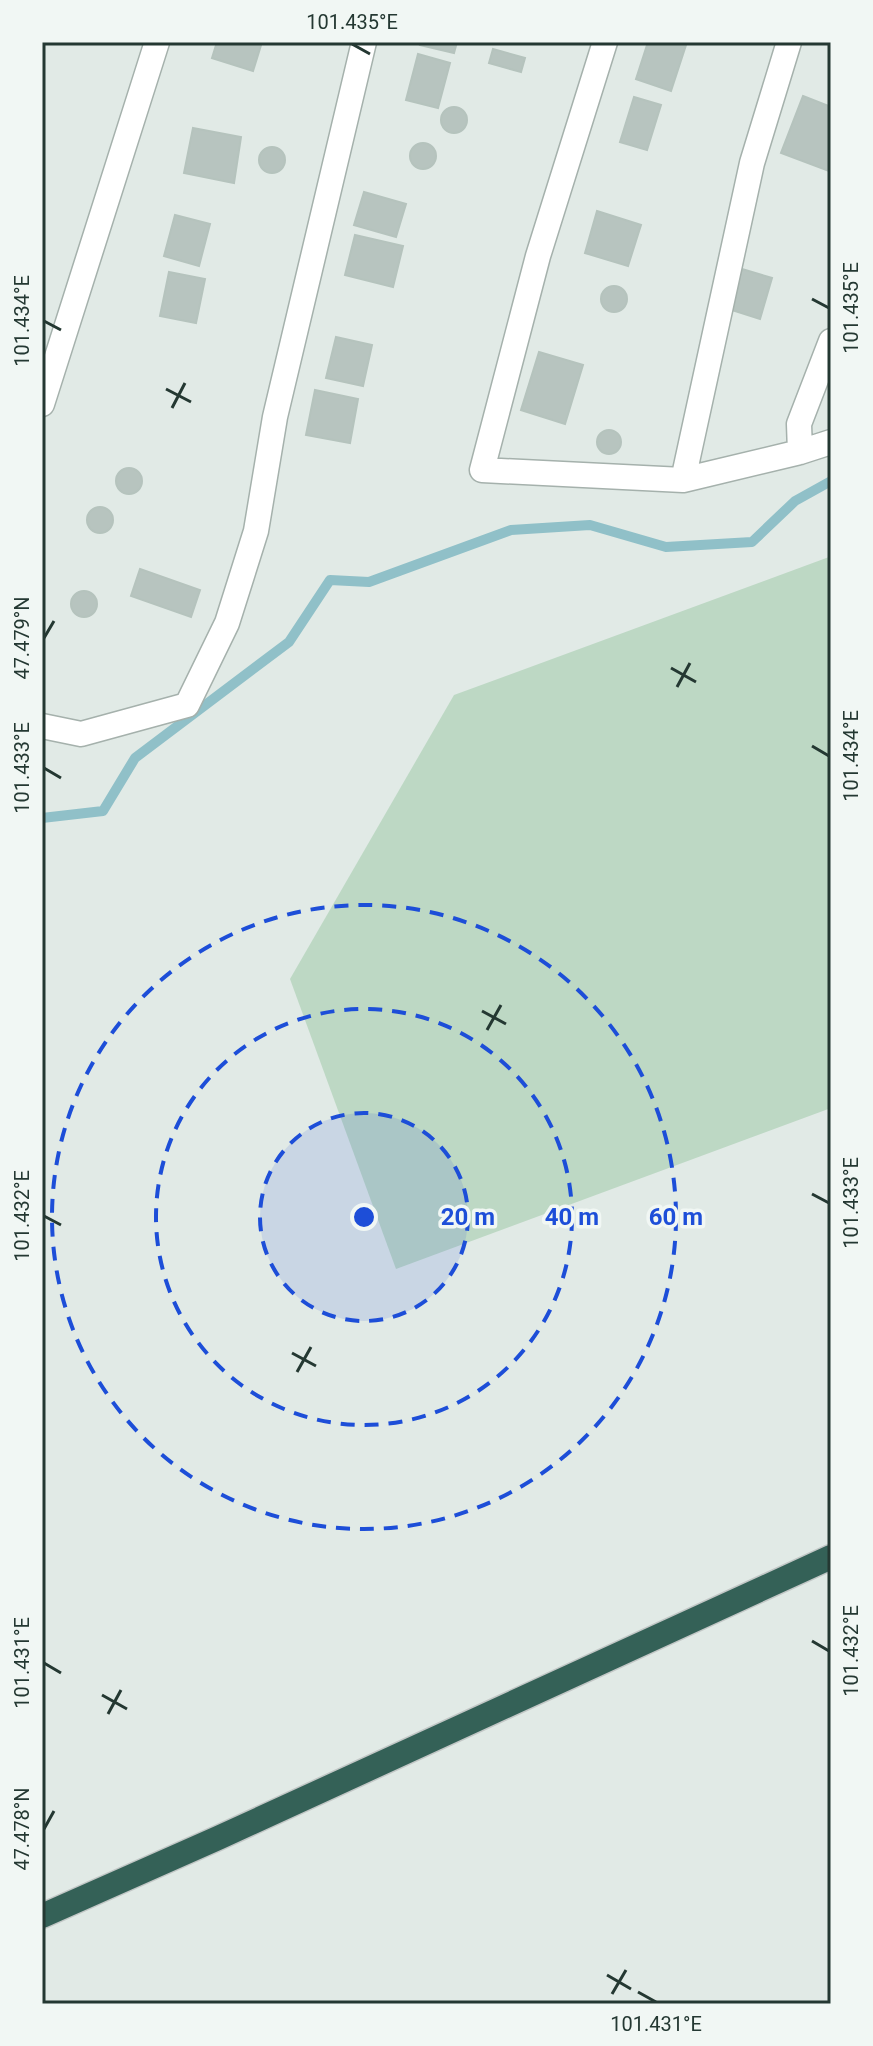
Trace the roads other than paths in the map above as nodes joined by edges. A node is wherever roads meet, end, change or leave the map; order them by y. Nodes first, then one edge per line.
1 (157, 42) edge
2 (364, 42) edge
3 (605, 42) edge
4 (789, 42) edge
5 (831, 341) edge
6 (42, 404) edge
7 (831, 442) edge
8 (800, 452) junction
9 (683, 480) junction
10 (42, 726) edge
11 (831, 1557) edge
12 (42, 1916) edge

1 - 6 street
2 - 10 street
3 - 9 street
4 - 9 street
5 - 8 street
7 - 8 street
8 - 9 street
11 - 12 highway

